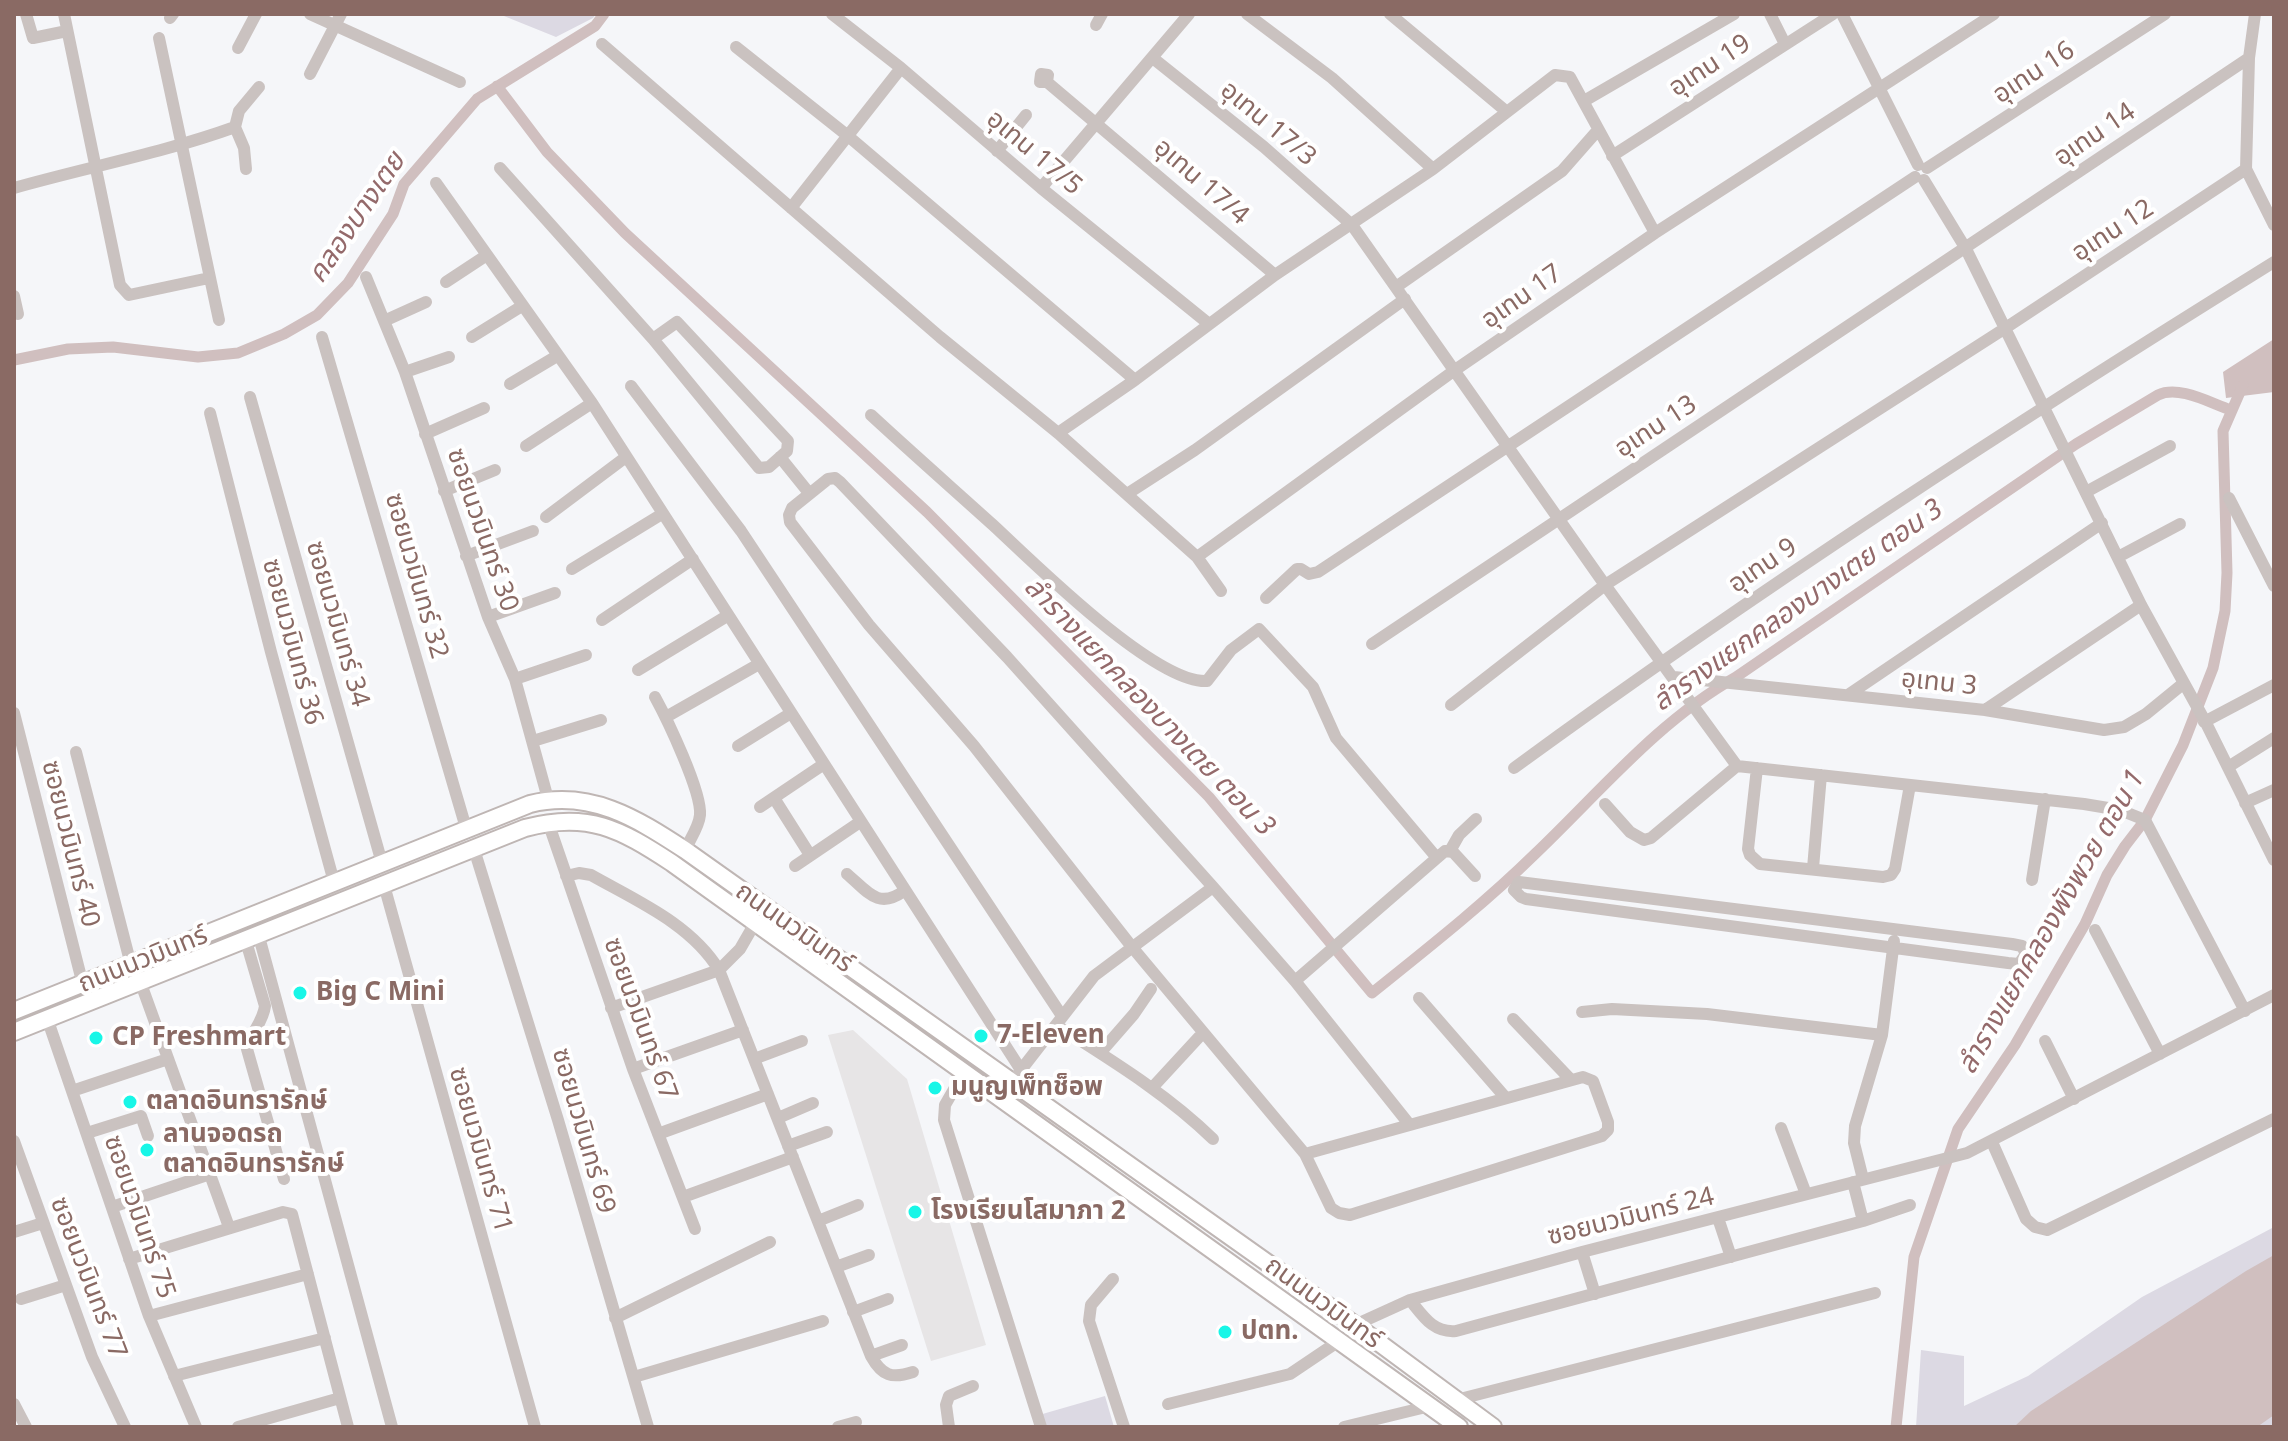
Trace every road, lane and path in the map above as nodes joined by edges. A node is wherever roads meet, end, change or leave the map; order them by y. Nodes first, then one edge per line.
1 (26, 14) edge
2 (64, 14) edge
3 (256, 14) edge
4 (310, 14) edge
5 (832, 14) edge
6 (1189, 14) edge
7 (1247, 14) edge
8 (1390, 14) edge
9 (1734, 14) edge
10 (1770, 14) edge
11 (1833, 14) edge
12 (1842, 14) edge
13 (1994, 14) edge
14 (2165, 14) edge
15 (2255, 14) edge
16 (338, 20) edge
17 (67, 31) junction
18 (159, 38) dead end
19 (602, 44) dead end
20 (1785, 44) junction
21 (736, 47) dead end
22 (238, 48) dead end
23 (2249, 58) junction
24 (1154, 59) junction
25 (901, 68) junction
26 (310, 74) dead end
27 (460, 82) dead end
28 (1047, 82) dead end
29 (259, 87) dead end
30 (1881, 87) junction
31 (1584, 101) junction
32 (1507, 112) junction
33 (1026, 115) dead end
34 (1098, 122) junction
35 (235, 127) junction
36 (1598, 130) junction
37 (848, 136) junction
38 (181, 147) junction
39 (997, 151) junction
40 (1612, 156) junction
41 (95, 165) junction
42 (500, 168) dead end
43 (246, 169) dead end
44 (1433, 169) junction
45 (2246, 169) junction
46 (1921, 173) junction
47 (436, 183) dead end
48 (14, 188) edge
49 (1041, 188) junction
50 (791, 208) junction
51 (1352, 225) junction
52 (2274, 225) edge
53 (1655, 233) junction
54 (1966, 249) junction
55 (487, 255) junction
56 (2274, 262) edge
57 (1275, 275) junction
58 (366, 277) dead end
59 (209, 278) junction
60 (446, 282) dead end
61 (1396, 287) junction
62 (14, 296) edge
63 (1405, 299) junction
64 (426, 302) dead end
65 (522, 306) junction
66 (18, 314) dead end
67 (219, 320) dead end
68 (384, 321) junction
69 (1209, 324) junction
70 (2004, 329) junction
71 (322, 337) dead end
72 (472, 337) dead end
73 (653, 339) junction
74 (557, 356) junction
75 (449, 357) dead end
76 (1455, 370) junction
77 (405, 372) junction
78 (1135, 380) junction
79 (510, 384) dead end
80 (631, 386) dead end
81 (250, 397) dead end
82 (592, 403) junction
83 (2042, 406) junction
84 (484, 408) dead end
85 (210, 413) dead end
86 (871, 415) dead end
87 (1058, 433) junction
88 (425, 434) junction
89 (1509, 445) junction
90 (526, 446) dead end
91 (2170, 446) dead end
92 (626, 457) junction
93 (780, 457) junction
94 (495, 470) dead end
95 (444, 491) junction
96 (2086, 492) junction
97 (809, 493) junction
98 (1127, 494) junction
99 (2229, 498) dead end
100 (662, 514) junction
101 (546, 517) dead end
102 (1559, 517) junction
103 (2102, 523) junction
104 (2180, 524) dead end
105 (533, 531) dead end
106 (466, 556) junction
107 (1197, 557) junction
108 (2118, 557) junction
109 (693, 559) junction
110 (572, 569) dead end
111 (1605, 585) junction
112 (2274, 586) edge
113 (1221, 591) dead end
114 (555, 593) dead end
115 (1266, 598) dead end
116 (2141, 605) junction
117 (727, 616) junction
118 (488, 617) junction
119 (602, 620) dead end
120 (1372, 644) dead end
121 (586, 655) dead end
122 (1662, 660) junction
123 (759, 664) junction
124 (638, 670) dead end
125 (1674, 677) junction
126 (515, 679) junction
127 (2184, 684) junction
128 (2274, 685) edge
129 (1848, 695) junction
130 (655, 697) dead end
131 (1451, 705) dead end
132 (1985, 710) junction
133 (14, 713) edge
134 (791, 713) junction
135 (666, 717) junction
136 (2203, 719) junction
137 (601, 720) dead end
138 (2274, 738) edge
139 (533, 741) junction
140 (738, 746) dead end
141 (76, 752) dead end
142 (824, 764) junction
143 (1737, 766) junction
144 (2228, 767) junction
145 (1514, 768) dead end
146 (1757, 768) junction
147 (1821, 775) junction
148 (1910, 785) junction
149 (2274, 790) edge
150 (774, 798) junction
151 (548, 799) junction
152 (2045, 799) junction
153 (2245, 803) junction
154 (1605, 804) dead end
155 (760, 807) dead end
156 (1476, 819) dead end
157 (548, 822) junction
158 (860, 822) junction
159 (466, 828) junction
160 (474, 849) junction
161 (685, 850) junction
162 (1450, 851) junction
163 (810, 855) junction
164 (1437, 858) junction
165 (2274, 860) edge
166 (382, 863) junction
167 (795, 866) dead end
168 (1813, 868) junction
169 (847, 874) dead end
170 (566, 876) junction
171 (1475, 876) dead end
172 (2032, 880) dead end
173 (334, 882) junction
174 (384, 885) junction
175 (1213, 887) junction
176 (904, 891) junction
177 (755, 923) junction
178 (1895, 930) junction
179 (2095, 930) dead end
180 (252, 936) junction
181 (1132, 947) junction
182 (1893, 948) junction
183 (131, 965) junction
184 (719, 970) junction
185 (140, 981) junction
186 (1295, 981) junction
187 (83, 985) junction
188 (1151, 989) dead end
189 (2274, 995) edge
190 (1419, 998) dead end
191 (611, 1008) junction
192 (14, 1011) edge
193 (2245, 1011) junction
194 (1582, 1012) dead end
195 (47, 1018) junction
196 (1513, 1019) dead end
197 (1059, 1020) junction
198 (743, 1030) junction
199 (14, 1032) edge
200 (1882, 1035) junction
201 (1199, 1037) dead end
202 (802, 1041) dead end
203 (2045, 1041) dead end
204 (1100, 1053) junction
205 (2160, 1054) junction
206 (168, 1059) junction
207 (754, 1059) junction
208 (633, 1069) junction
209 (964, 1072) junction
210 (1018, 1076) junction
211 (1571, 1080) junction
212 (1152, 1088) junction
213 (72, 1091) junction
214 (768, 1094) junction
215 (1505, 1097) junction
216 (2074, 1099) junction
217 (1002, 1100) junction
218 (813, 1103) dead end
219 (778, 1118) junction
220 (2274, 1119) edge
221 (1409, 1124) junction
222 (1781, 1128) dead end
223 (827, 1132) dead end
224 (87, 1133) junction
225 (658, 1134) junction
226 (148, 1136) dead end
227 (1213, 1139) dead end
228 (14, 1141) edge
229 (1992, 1142) junction
230 (791, 1151) junction
231 (1305, 1154) junction
232 (210, 1174) junction
233 (284, 1179) dead end
234 (1858, 1180) junction
235 (1806, 1194) junction
236 (683, 1197) junction
237 (858, 1205) dead end
238 (1910, 1205) dead end
239 (112, 1207) junction
240 (1718, 1218) junction
241 (818, 1221) junction
242 (1863, 1221) junction
243 (43, 1223) junction
244 (229, 1227) junction
245 (695, 1229) dead end
246 (14, 1232) edge
247 (770, 1242) dead end
248 (1582, 1252) junction
249 (869, 1255) dead end
250 (1731, 1257) junction
251 (129, 1259) junction
252 (836, 1267) junction
253 (308, 1274) junction
254 (1113, 1279) dead end
255 (66, 1285) junction
256 (1875, 1293) dead end
257 (1595, 1294) junction
258 (21, 1299) dead end
259 (888, 1299) dead end
260 (1410, 1300) junction
261 (853, 1312) junction
262 (149, 1316) junction
263 (615, 1318) junction
264 (823, 1321) dead end
265 (1355, 1325) junction
266 (325, 1338) junction
267 (1339, 1341) junction
268 (902, 1345) dead end
269 (871, 1356) junction
270 (913, 1372) dead end
271 (174, 1376) junction
272 (634, 1377) junction
273 (973, 1386) dead end
274 (340, 1398) junction
275 (1456, 1400) junction
276 (14, 1404) edge
277 (1168, 1404) dead end
278 (1430, 1406) junction
279 (856, 1422) dead end
280 (26, 1427) edge
281 (125, 1427) edge
282 (196, 1427) edge
283 (238, 1427) edge
284 (348, 1427) edge
285 (392, 1427) edge
286 (535, 1427) edge
287 (648, 1427) edge
288 (838, 1427) edge
289 (949, 1427) edge
290 (1041, 1427) edge
291 (1124, 1427) edge
292 (1344, 1427) edge
293 (1459, 1427) edge
294 (1493, 1427) edge

1 - 17 street
2 - 17 street
3 - 22 street
4 - 16 street
5 - 25 street, อุเทน 17/5
6 - 24 street
7 - 44 street
8 - 32 street
9 - 31 street
10 - 20 street
11 - 20 street, อุเทน 19
12 - 30 street
13 - 30 street, อุเทน 17
14 - 46 street, อุเทน 16
15 - 23 street
16 - 26 street
16 - 27 street
17 - 41 street
18 - 38 street
19 - 50 street
20 - 40 street, อุเทน 19
21 - 37 street
23 - 45 street
23 - 54 street, อุเทน 14
24 - 34 street
24 - 51 street, อุเทน 17/3
25 - 37 street
25 - 39 street, อุเทน 17/5
28 - 34 street, อุเทน 17/4
29 - 35 street
30 - 46 street
30 - 53 street, อุเทน 17
31 - 32 street
31 - 36 street
32 - 44 street
33 - 39 street
34 - 49 street
34 - 57 street, อุเทน 17/4
35 - 38 street
35 - 43 street
36 - 40 street
36 - 61 street
37 - 50 street
37 - 78 street
38 - 41 street
38 - 59 street
39 - 49 street, อุเทน 17/5
40 - 53 street
41 - 48 street
41 - 59 street
42 - 73 street
44 - 51 street
45 - 52 street
45 - 70 street, อุเทน 12
46 - 54 street
46 - 89 street, อุเทน 16
47 - 55 street
49 - 69 street, อุเทน 17/5
50 - 87 street
51 - 57 street
51 - 61 street, อุเทน 17/3
53 - 76 street, อุเทน 17
54 - 70 street
54 - 102 street, อุเทน 13
55 - 60 street
55 - 65 street
56 - 83 street, อุเทน 9
57 - 69 street
58 - 68 street, ซอยนวมินทร์ 30
59 - 67 street
61 - 63 street, อุเทน 17/3
62 - 66 street
63 - 76 street, อุเทน 17/3
63 - 98 street
64 - 68 street
65 - 72 street
65 - 74 street
68 - 77 street, ซอยนวมินทร์ 30
69 - 78 street
70 - 83 street
70 - 111 street, อุเทน 12
71 - 159 street, ซอยนวมินทร์ 32
73 - 93 street
73 - 93 street
74 - 79 street
74 - 82 street
75 - 77 street
76 - 89 street, อุเทน 17/3
76 - 107 street, อุเทน 17
77 - 88 street, ซอยนวมินทร์ 30
78 - 87 street
80 - 197 street
81 - 166 street, ซอยนวมินทร์ 34
82 - 90 street
82 - 92 street
83 - 96 street
83 - 122 street, อุเทน 9
84 - 88 street
85 - 173 street, ซอยนวมินทร์ 36
86 - 164 street
87 - 98 street
88 - 95 street, ซอยนวมินทร์ 30
89 - 102 street, อุเทน 17/3
89 - 115 street, อุเทน 16
91 - 96 street
92 - 100 street
92 - 101 street
93 - 97 street
94 - 95 street
95 - 106 street, ซอยนวมินทร์ 30
96 - 103 street
97 - 175 street
97 - 181 street
98 - 107 street
99 - 112 street
100 - 109 street
100 - 110 street
102 - 111 street, อุเทน 17/3
102 - 120 street, อุเทน 13
103 - 108 street
103 - 129 street
104 - 108 street
105 - 106 street
106 - 118 street, ซอยนวมินทร์ 30
107 - 113 street
108 - 116 street
109 - 117 street
109 - 119 street
111 - 122 street, อุเทน 17/3
111 - 131 street, อุเทน 12
114 - 118 street
116 - 127 street
116 - 132 street
117 - 123 street
117 - 124 street
118 - 126 street, ซอยนวมินทร์ 30
121 - 126 street
122 - 125 street, อุเทน 17/3
122 - 145 street, อุเทน 9
123 - 134 street
123 - 135 street
125 - 129 street, อุเทน 3
125 - 143 street, อุเทน 17/3
126 - 139 street, ซอยนวมินทร์ 30
127 - 132 street, อุเทน 3
127 - 136 street
128 - 136 street
129 - 132 street, อุเทน 3
130 - 135 street
133 - 187 street, ซอยนวมินทร์ 40
134 - 140 street
134 - 142 street
135 - 161 street
136 - 144 street
137 - 139 street
138 - 144 street
139 - 151 street, ซอยนวมินทร์ 30
141 - 183 street
142 - 150 street
142 - 158 street
143 - 146 street
143 - 154 street
144 - 153 street
146 - 147 street
146 - 168 street
147 - 148 street
147 - 168 street
148 - 152 street
148 - 168 street
149 - 153 street
150 - 155 street
150 - 163 street
151 - 159 main road, ถนนนวมินทร์
151 - 161 main road, ถนนนวมินทร์
152 - 172 street
152 - 193 street
153 - 165 street
156 - 162 street
157 - 160 main road, ถนนนวมินทร์
157 - 170 street, ซอยนวมินทร์ 67
157 - 177 main road, ถนนนวมินทร์
158 - 163 street
158 - 176 street
159 - 166 main road, ถนนนวมินทร์
160 - 174 main road, ถนนนวมินทร์
160 - 263 street, ซอยนวมินทร์ 69
161 - 210 main road, ถนนนวมินทร์
162 - 164 street
162 - 171 street
163 - 167 street
164 - 186 street
166 - 173 main road, ถนนนวมินทร์
169 - 176 street
170 - 184 street
170 - 191 street, ซอยนวมินทร์ 67
173 - 183 main road, ถนนนวมินทร์
174 - 180 main road, ถนนนวมินทร์
174 - 286 street, ซอยนวมินทร์ 71
175 - 181 street
175 - 186 street
176 - 210 street
177 - 184 street
177 - 209 main road, ถนนนวมินทร์
178 - 182 street
178 - 182 street
178 - 182 street
179 - 205 street
180 - 185 main road, ถนนนวมินทร์
180 - 233 street
180 - 285 street
181 - 197 street
181 - 231 street
182 - 200 street
183 - 187 main road, ถนนนวมินทร์
184 - 191 street
184 - 198 street
185 - 195 main road, ถนนนวมินทร์
185 - 206 street
186 - 221 street
187 - 192 main road, ถนนนวมินทร์
188 - 204 street
189 - 193 street, ซอยนวมินทร์ 24
190 - 215 street
191 - 208 street, ซอยนวมินทร์ 67
193 - 205 street, ซอยนวมินทร์ 24
194 - 200 street
195 - 199 main road, ถนนนวมินทร์
195 - 213 street, ซอยนวมินทร์ 75
196 - 211 street
197 - 204 street
197 - 210 street
198 - 207 street
198 - 208 street
200 - 234 street
201 - 212 street
202 - 207 street
203 - 216 street
204 - 212 street
205 - 216 street, ซอยนวมินทร์ 24
206 - 213 street
206 - 232 street
207 - 214 street
208 - 225 street, ซอยนวมินทร์ 67
209 - 217 main road, ถนนนวมินทร์
209 - 290 street
210 - 217 street
210 - 265 main road, ถนนนวมินทร์
211 - 215 street
211 - 231 street
212 - 227 street
213 - 224 street, ซอยนวมินทร์ 75
214 - 219 street
214 - 225 street
215 - 221 street
216 - 229 street, ซอยนวมินทร์ 24
217 - 267 main road, ถนนนวมินทร์
218 - 219 street
219 - 230 street
220 - 229 street
221 - 231 street
222 - 235 street
223 - 230 street
224 - 226 street
224 - 239 street, ซอยนวมินทร์ 75
225 - 236 street, ซอยนวมินทร์ 67
228 - 243 street, ซอยนวมินทร์ 77
229 - 234 street, ซอยนวมินทร์ 24
230 - 236 street
230 - 241 street
232 - 239 street
232 - 244 street
234 - 235 street, ซอยนวมินทร์ 24
234 - 242 street
235 - 240 street, ซอยนวมินทร์ 24
236 - 245 street, ซอยนวมินทร์ 67
237 - 241 street
238 - 242 street
239 - 251 street, ซอยนวมินทร์ 75
240 - 248 street, ซอยนวมินทร์ 24
240 - 250 street
241 - 252 street
242 - 250 street
243 - 246 street
243 - 255 street, ซอยนวมินทร์ 77
244 - 251 street
244 - 253 street
247 - 263 street
248 - 257 street
248 - 260 street, ซอยนวมินทร์ 24
249 - 252 street
250 - 257 street
251 - 262 street, ซอยนวมินทร์ 75
252 - 261 street
253 - 262 street
253 - 266 street
254 - 291 street
255 - 258 street
255 - 281 street, ซอยนวมินทร์ 77
256 - 275 street
257 - 260 street
259 - 261 street
260 - 265 street, ซอยนวมินทร์ 24
261 - 269 street
262 - 271 street, ซอยนวมินทร์ 75
263 - 272 street, ซอยนวมินทร์ 69
264 - 272 street
265 - 267 main road
265 - 275 main road, ถนนนวมินทร์
266 - 271 street
266 - 274 street
267 - 277 street
267 - 278 main road, ถนนนวมินทร์
268 - 269 street
269 - 270 street
271 - 282 street, ซอยนวมินทร์ 75
272 - 287 street, ซอยนวมินทร์ 69
273 - 289 street
274 - 283 street
274 - 284 street
275 - 294 main road, ถนนนวมินทร์
276 - 280 street
278 - 292 street
278 - 293 main road, ถนนนวมินทร์
279 - 288 street

